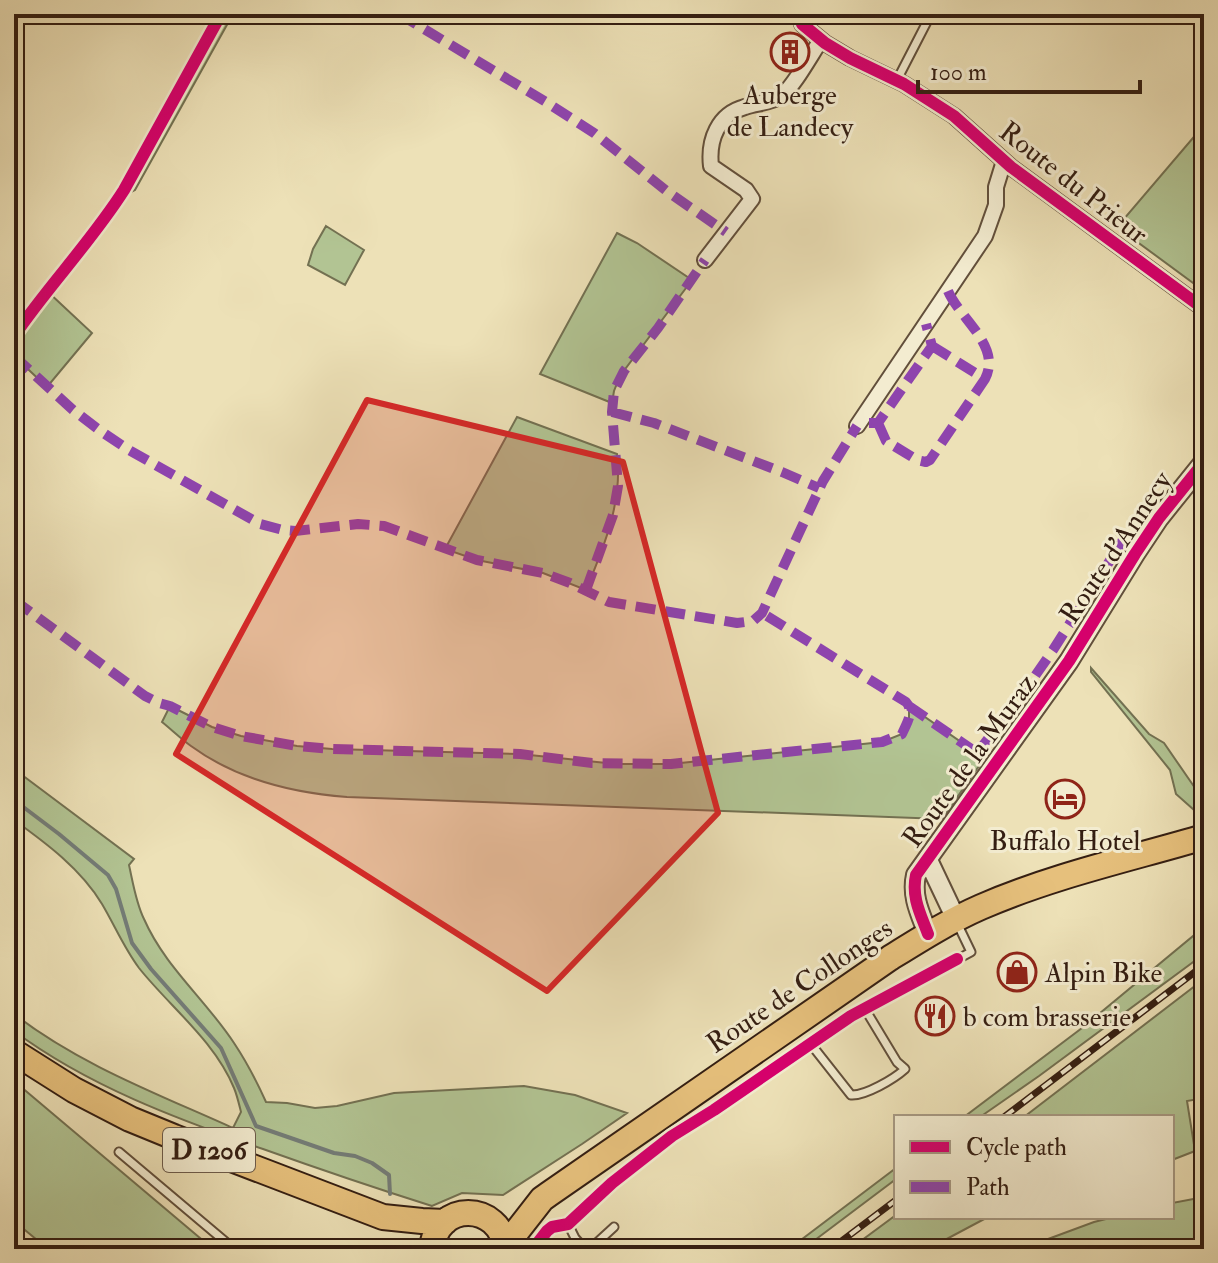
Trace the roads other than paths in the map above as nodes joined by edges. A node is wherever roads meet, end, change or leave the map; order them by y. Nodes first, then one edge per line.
1 (799, 14) edge
2 (931, 14) edge
3 (821, 40) junction
4 (897, 80) junction
5 (1004, 161) junction
6 (705, 260) dead end
7 (1204, 309) edge
8 (857, 426) dead end
9 (1204, 462) edge
10 (1069, 661) joint
11 (1204, 837) edge
12 (928, 860) junction
13 (956, 919) junction
14 (928, 934) junction
15 (865, 1009) junction
16 (810, 1043) junction
17 (14, 1052) edge
18 (119, 1152) dead end
19 (542, 1199) junction
20 (383, 1217) junction
21 (485, 1217) junction
22 (445, 1222) junction
23 (614, 1227) dead end
24 (506, 1247) edge
25 (234, 1249) edge
26 (429, 1249) edge
27 (587, 1249) edge

1 - 3 street, Route du Prieur
2 - 4 lane
3 - 4 street, Route du Prieur
3 - 6 street
4 - 5 street, Route du Prieur
5 - 7 street, Route du Prieur
5 - 8 street
9 - 10 street, Route d'Annecy
10 - 12 street, Route de la Muraz
11 - 13 main road, Route de Collonges
12 - 13 street, Route de la Muraz
12 - 14 street, Route de la Muraz
13 - 14 main road, Route de Collonges
13 - 15 lane
14 - 19 main road, Route de Collonges
15 - 16 lane
15 - 16 lane
16 - 27 lane
17 - 20 main road, D 1206
18 - 25 lane
19 - 21 main road, Route de Collonges
19 - 24 main road, Route de Collonges
20 - 22 main road, D 1206
20 - 26 main road, D 1206
21 - 22 main road, Route de Collonges
21 - 24 main road
22 - 26 main road
23 - 27 lane

